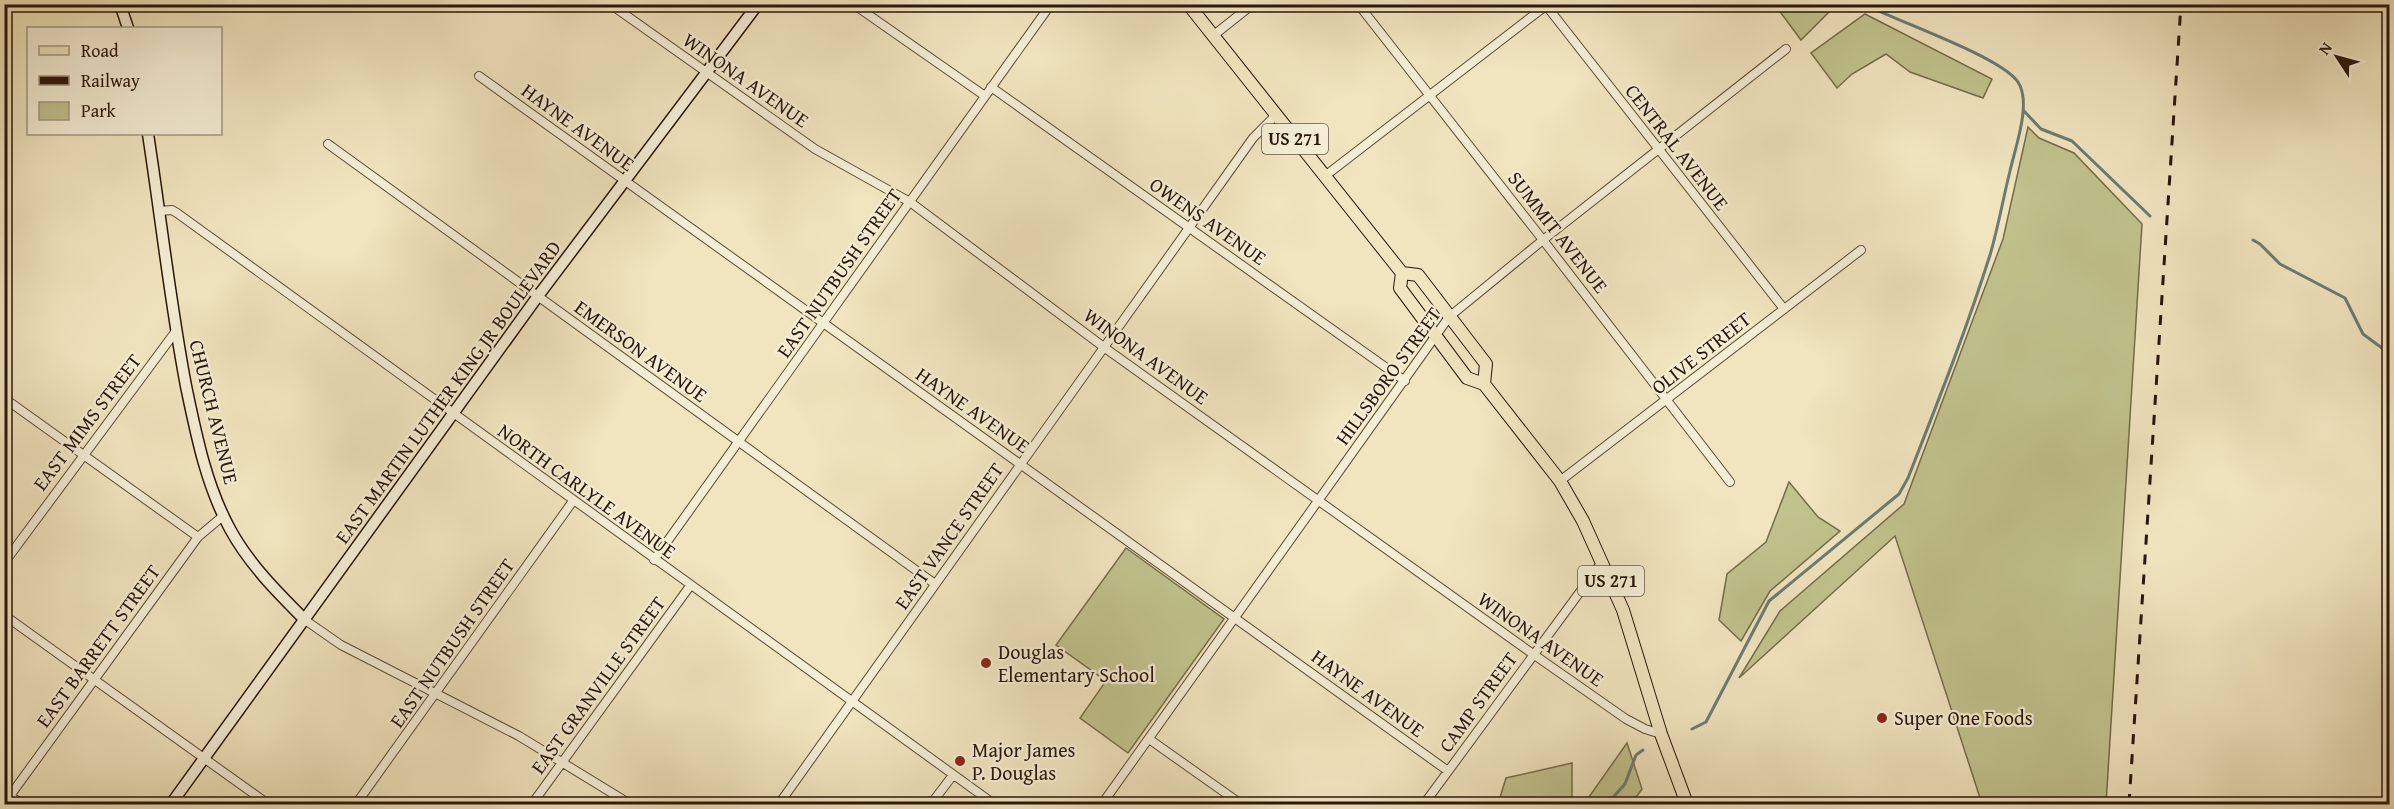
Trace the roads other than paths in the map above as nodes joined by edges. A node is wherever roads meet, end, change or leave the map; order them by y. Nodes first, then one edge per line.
1 (120, 4) edge
2 (610, 4) edge
3 (758, 4) edge
4 (853, 4) edge
5 (1051, 4) edge
6 (1188, 4) edge
7 (1253, 4) edge
8 (1358, 4) edge
9 (1546, 5) edge
10 (128, 27) edge
11 (1214, 35) junction
12 (1786, 49) dead end
13 (707, 73) junction
14 (479, 76) dead end
15 (991, 87) junction
16 (985, 96) junction
17 (1431, 97) junction
18 (1276, 115) junction
19 (148, 135) edge
20 (328, 144) dead end
21 (1657, 150) junction
22 (1324, 176) junction
23 (626, 181) junction
24 (910, 202) junction
25 (160, 211) junction
26 (1189, 228) junction
27 (1543, 240) junction
28 (1861, 250) dead end
29 (1402, 273) junction
30 (538, 296) junction
31 (1784, 309) junction
32 (1449, 317) junction
33 (824, 324) junction
34 (176, 331) junction
35 (1436, 338) junction
36 (1106, 348) junction
37 (1405, 381) junction
38 (1484, 384) junction
39 (4, 398) edge
40 (1667, 400) junction
41 (453, 414) junction
42 (739, 442) junction
43 (83, 454) junction
44 (1020, 463) junction
45 (1560, 481) junction
46 (1730, 482) dead end
47 (573, 501) junction
48 (1319, 501) junction
49 (223, 516) junction
50 (198, 537) junction
51 (654, 560) junction
52 (1603, 562) junction
53 (4, 563) edge
54 (935, 584) junction
55 (690, 586) junction
56 (4, 615) edge
57 (1236, 619) junction
58 (305, 620) junction
59 (1533, 654) junction
60 (95, 679) junction
61 (438, 693) junction
62 (852, 703) junction
63 (1661, 734) junction
64 (1149, 739) junction
65 (204, 760) junction
66 (563, 762) junction
67 (1448, 771) junction
68 (953, 775) junction
69 (8, 794) edge
70 (4, 804) edge
71 (22, 804) edge
72 (171, 804) edge
73 (268, 804) edge
74 (356, 804) edge
75 (532, 804) edge
76 (630, 804) edge
77 (779, 804) edge
78 (931, 804) edge
79 (994, 804) edge
80 (1102, 804) edge
81 (1241, 804) edge
82 (1424, 804) edge
83 (1687, 804) edge

1 - 10 main road
2 - 13 street, WINONA AVENUE
3 - 13 main road, EAST MARTIN LUTHER KING JR BOULEVARD
4 - 16 street
5 - 15 street, EAST NUTBUSH STREET
6 - 11 main road, US 271
7 - 11 street
8 - 17 street, SUMMIT AVENUE
9 - 17 street
9 - 21 street, CENTRAL AVENUE
11 - 18 main road, US 271
12 - 21 street, HILLSBORO STREET
13 - 23 main road, EAST MARTIN LUTHER KING JR BOULEVARD
13 - 24 street, WINONA AVENUE
14 - 23 street, HAYNE AVENUE
15 - 16 street, EAST NUTBUSH STREET
15 - 26 street, OWENS AVENUE
16 - 24 street, EAST NUTBUSH STREET
17 - 22 street
17 - 27 street, SUMMIT AVENUE
18 - 22 main road, US 271
18 - 26 street, EAST VANCE STREET
19 - 25 main road, CHURCH AVENUE
20 - 30 street, EMERSON AVENUE
21 - 27 street, HILLSBORO STREET
21 - 31 street, CENTRAL AVENUE
22 - 29 main road, US 271
23 - 30 main road, EAST MARTIN LUTHER KING JR BOULEVARD
23 - 33 street, HAYNE AVENUE
24 - 33 street, EAST NUTBUSH STREET
24 - 36 street, WINONA AVENUE
25 - 34 main road, CHURCH AVENUE
25 - 41 street, NORTH CARLYLE AVENUE
26 - 36 street, EAST VANCE STREET
26 - 37 street, OWENS AVENUE
27 - 32 street, HILLSBORO STREET
27 - 40 street, SUMMIT AVENUE
28 - 31 street, OLIVE STREET
29 - 32 main road, US 271
29 - 35 main road, US 271
30 - 41 main road, EAST MARTIN LUTHER KING JR BOULEVARD
30 - 42 street, EMERSON AVENUE
31 - 40 street, OLIVE STREET
32 - 35 street, HILLSBORO STREET
32 - 38 main road, US 271
33 - 42 street, EAST NUTBUSH STREET
33 - 44 street, HAYNE AVENUE
34 - 43 street, EAST MIMS STREET
34 - 49 main road, CHURCH AVENUE
35 - 37 street, HILLSBORO STREET
35 - 38 main road, US 271
36 - 44 street, EAST VANCE STREET
36 - 48 street, WINONA AVENUE
37 - 48 street, HILLSBORO STREET
38 - 45 main road, US 271
39 - 43 street
40 - 45 street, OLIVE STREET
40 - 46 street, SUMMIT AVENUE
41 - 47 street, NORTH CARLYLE AVENUE
41 - 58 main road, EAST MARTIN LUTHER KING JR BOULEVARD
42 - 51 street, EAST NUTBUSH STREET
42 - 54 street, EMERSON AVENUE
43 - 50 street
43 - 53 street, EAST MIMS STREET
44 - 54 street, EAST VANCE STREET
44 - 57 street, HAYNE AVENUE
45 - 52 main road, US 271
47 - 51 street, NORTH CARLYLE AVENUE
47 - 61 street, EAST NUTBUSH STREET
48 - 57 street, HILLSBORO STREET
48 - 59 street, WINONA AVENUE
49 - 50 street, EAST BARRETT STREET
49 - 58 main road, CHURCH AVENUE
50 - 60 street, EAST BARRETT STREET
51 - 55 street, NORTH CARLYLE AVENUE
52 - 59 street, CAMP STREET
52 - 63 main road, US 271
54 - 62 street, EAST VANCE STREET
55 - 62 street, NORTH CARLYLE AVENUE
55 - 66 street, EAST GRANVILLE STREET
56 - 60 street
57 - 64 street, HILLSBORO STREET
57 - 67 street, HAYNE AVENUE
58 - 61 street, CHURCH AVENUE
58 - 65 main road, EAST MARTIN LUTHER KING JR BOULEVARD
59 - 63 street, WINONA AVENUE
59 - 67 street, CAMP STREET
60 - 65 street
60 - 69 street, EAST BARRETT STREET
61 - 66 street, CHURCH AVENUE
61 - 74 street, EAST NUTBUSH STREET
62 - 68 street, NORTH CARLYLE AVENUE
62 - 77 street, EAST VANCE STREET
63 - 83 main road, US 271
64 - 80 street, HILLSBORO STREET
64 - 81 street
65 - 72 main road, EAST MARTIN LUTHER KING JR BOULEVARD
65 - 73 street
66 - 75 street, EAST GRANVILLE STREET
66 - 76 street, CHURCH AVENUE
67 - 82 street, CAMP STREET
68 - 78 street
68 - 79 street, NORTH CARLYLE AVENUE
69 - 70 street, EAST BARRETT STREET
69 - 71 street

